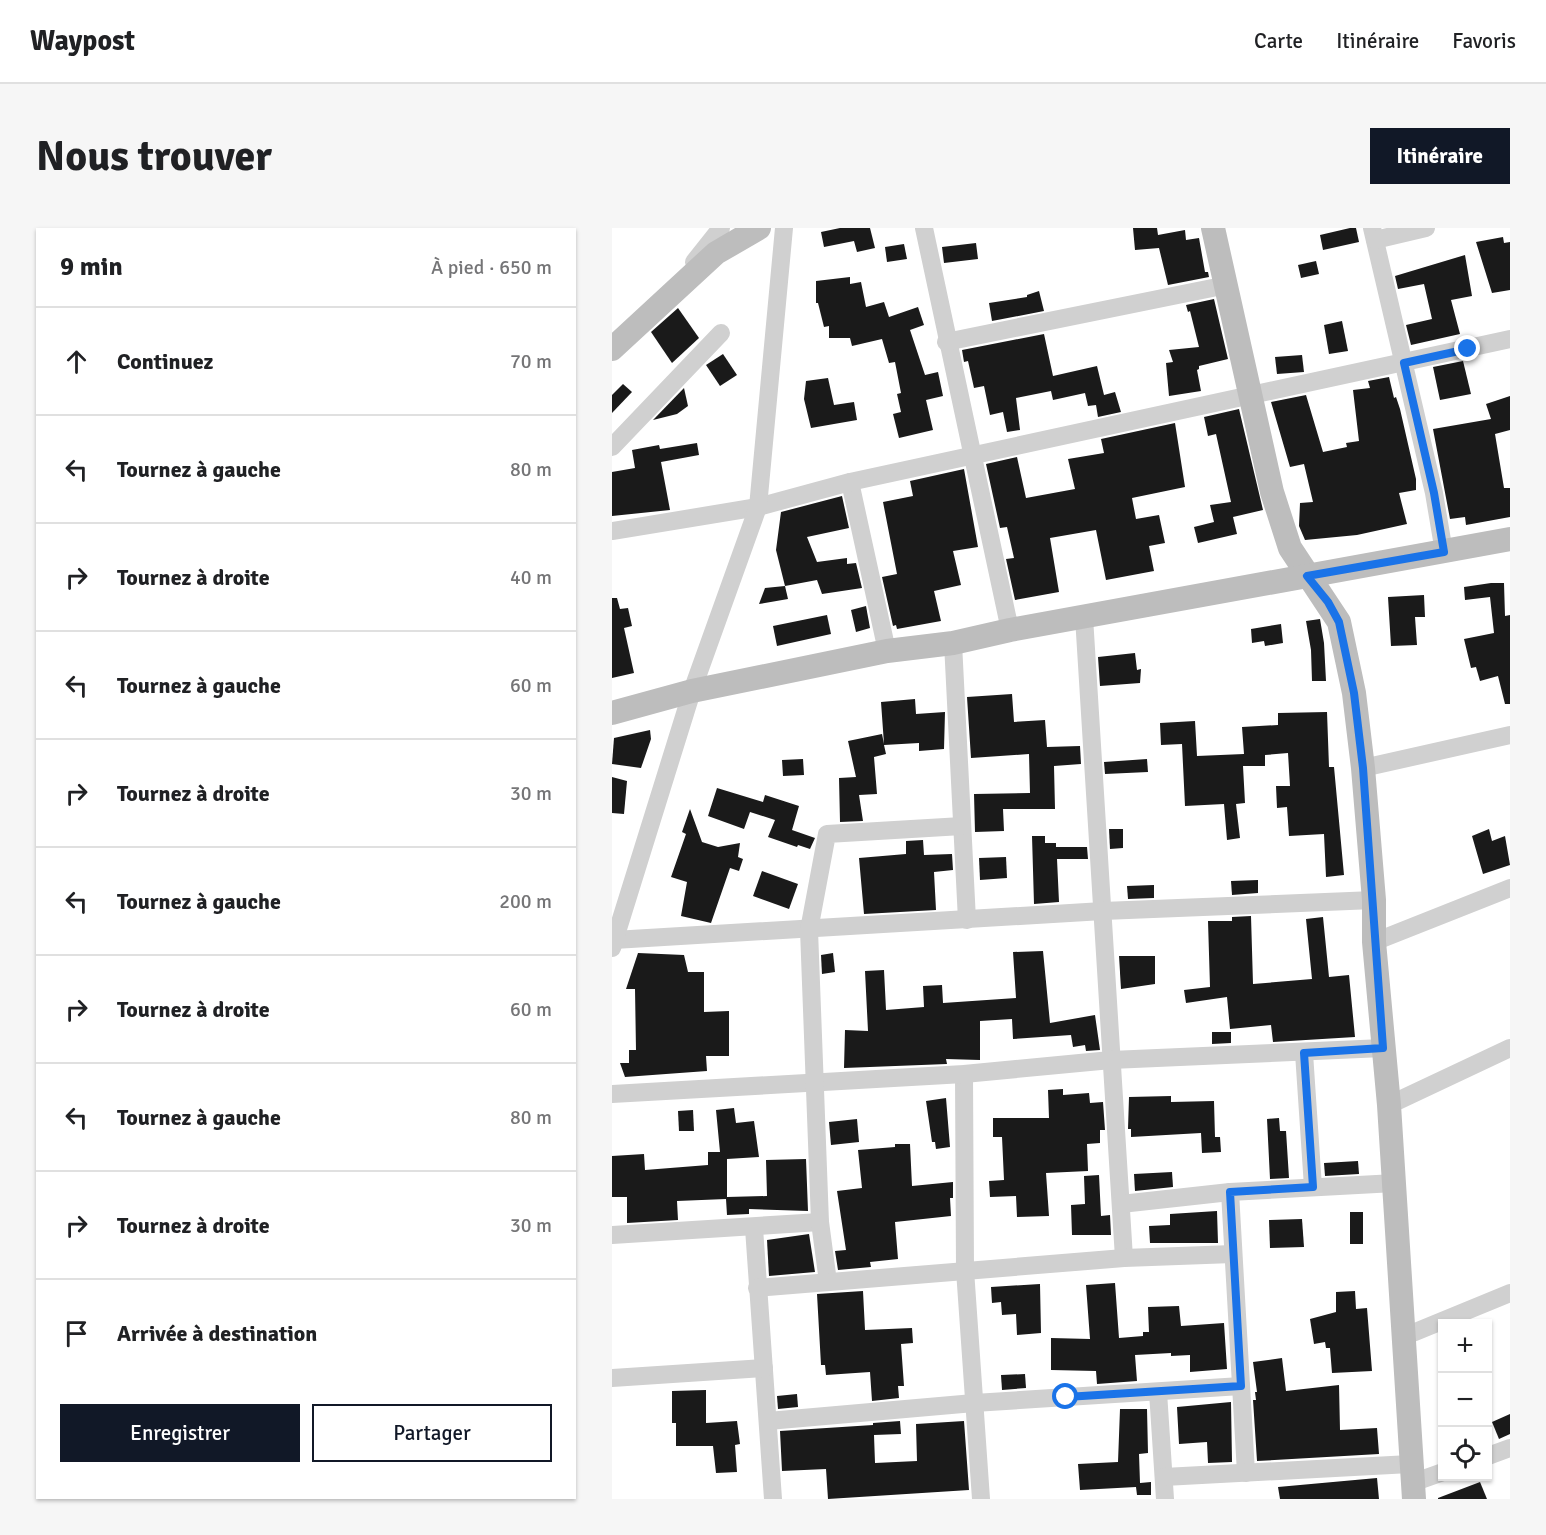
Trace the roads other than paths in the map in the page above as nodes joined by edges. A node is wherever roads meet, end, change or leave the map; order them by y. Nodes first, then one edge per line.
1 (721, 228) edge
2 (759, 228) edge
3 (784, 228) edge
4 (924, 228) edge
5 (1213, 228) edge
6 (1426, 228) edge
7 (1374, 234) edge
8 (1227, 285) junction
9 (668, 294) junction
10 (722, 333) dead end
11 (1510, 339) edge
12 (946, 342) junction
13 (612, 349) edge
14 (1404, 363) junction
15 (1249, 398) junction
16 (612, 447) edge
17 (971, 456) junction
18 (849, 482) junction
19 (758, 507) junction
20 (612, 531) edge
21 (1510, 539) edge
22 (1444, 552) junction
23 (1307, 576) junction
24 (1084, 617) junction
25 (1010, 630) junction
26 (953, 643) junction
27 (887, 651) junction
28 (692, 691) junction
29 (612, 712) edge
30 (1510, 735) edge
31 (1363, 768) junction
32 (962, 826) junction
33 (1510, 888) edge
34 (1374, 900) junction
35 (1102, 911) junction
36 (966, 920) junction
37 (809, 930) junction
38 (1374, 942) junction
39 (613, 944) edge
40 (1383, 1048) junction
41 (1510, 1048) edge
42 (1304, 1053) junction
43 (1110, 1060) junction
44 (964, 1074) junction
45 (816, 1082) junction
46 (612, 1094) edge
47 (1389, 1105) junction
48 (1395, 1183) junction
49 (1313, 1187) junction
50 (1230, 1192) junction
51 (1121, 1204) junction
52 (820, 1222) junction
53 (754, 1228) junction
54 (612, 1235) edge
55 (1233, 1254) junction
56 (1124, 1258) junction
57 (965, 1270) junction
58 (828, 1282) junction
59 (757, 1288) junction
60 (1510, 1293) edge
61 (1403, 1336) junction
62 (764, 1368) junction
63 (612, 1378) edge
64 (1241, 1386) junction
65 (1158, 1392) junction
66 (975, 1403) junction
67 (768, 1421) junction
68 (1510, 1448) edge
69 (1492, 1455) edge
70 (1246, 1473) junction
71 (1438, 1474) edge
72 (1164, 1477) junction
73 (1412, 1482) edge
74 (773, 1499) edge
75 (981, 1499) edge
76 (1166, 1499) edge

1 - 9 street
2 - 9 street
3 - 19 street
4 - 12 street
5 - 8 street
6 - 7 street
7 - 14 street
8 - 12 street
8 - 15 street
9 - 13 street
10 - 16 street
11 - 14 street
12 - 17 street
14 - 15 street
14 - 22 street
15 - 17 street
15 - 23 street
17 - 18 street
17 - 25 street
18 - 19 street
18 - 27 street
19 - 20 street
19 - 28 street
21 - 22 street
22 - 23 street
23 - 24 street
23 - 31 street
24 - 25 street
24 - 35 street
25 - 26 street
26 - 27 street
26 - 32 street
27 - 28 street
28 - 29 street
28 - 39 street
30 - 31 street
31 - 34 street
32 - 36 street
32 - 37 street
33 - 38 street
34 - 35 street
34 - 38 street
35 - 36 street
35 - 43 street
36 - 37 street
37 - 39 street
37 - 45 street
38 - 40 street
40 - 42 street
40 - 47 street
41 - 47 street
42 - 43 street
42 - 49 street
43 - 44 street
43 - 51 street
44 - 45 street
44 - 57 street
45 - 46 street
45 - 52 street
47 - 48 street
48 - 49 street
48 - 61 street
49 - 50 street
50 - 51 street
50 - 55 street
51 - 56 street
52 - 53 street
52 - 58 street
53 - 54 street
53 - 59 street
55 - 56 street
55 - 64 street
56 - 57 street
57 - 58 street
57 - 66 street
58 - 59 street
59 - 62 street
60 - 61 street
61 - 73 street
62 - 63 street
62 - 67 street
64 - 65 street
64 - 70 street
65 - 66 street
65 - 72 street
66 - 67 street
66 - 75 street
67 - 74 street
68 - 69 street
70 - 72 street
70 - 73 street
71 - 73 street
72 - 76 street

